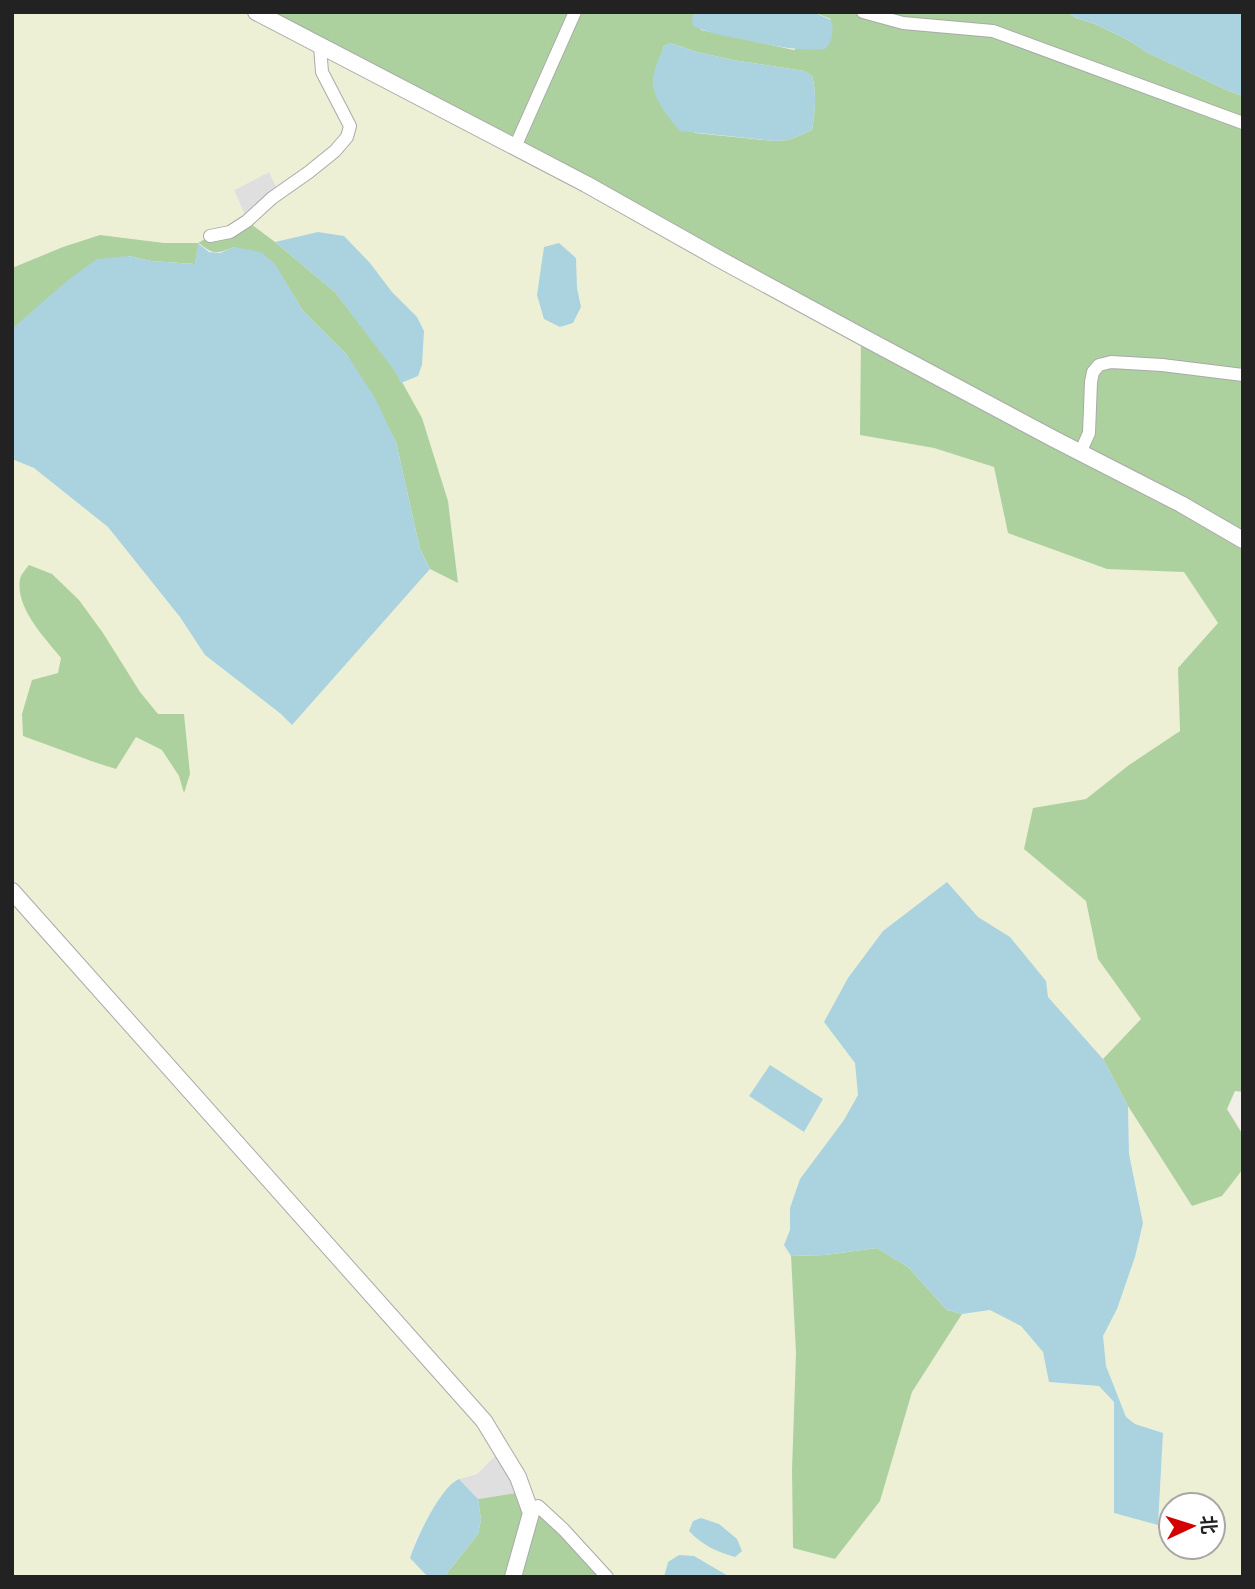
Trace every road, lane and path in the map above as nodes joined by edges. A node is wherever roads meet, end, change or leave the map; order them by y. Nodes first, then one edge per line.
1 (256, 12) edge
2 (575, 12) edge
3 (863, 12) edge
4 (320, 46) junction
5 (1243, 123) edge
6 (515, 147) junction
7 (210, 236) dead end
8 (1243, 375) edge
9 (1080, 453) junction
10 (1243, 540) edge
11 (12, 891) edge
12 (538, 1506) dead end
13 (513, 1577) edge
14 (607, 1577) edge

1 - 4 street
2 - 6 street
3 - 5 street
4 - 6 street
4 - 7 street
6 - 9 street
8 - 9 street
9 - 10 street
11 - 13 street
12 - 14 street

